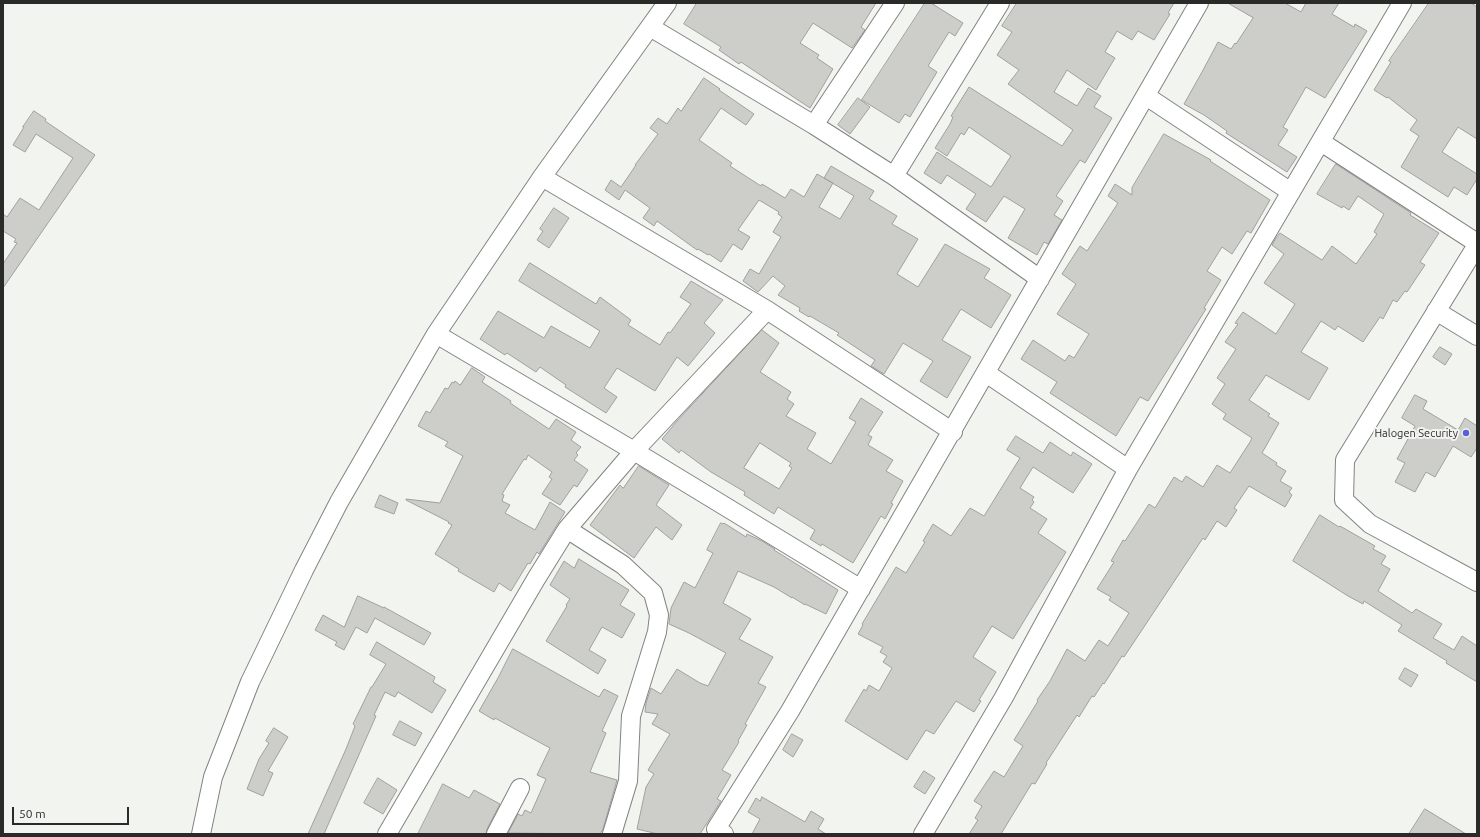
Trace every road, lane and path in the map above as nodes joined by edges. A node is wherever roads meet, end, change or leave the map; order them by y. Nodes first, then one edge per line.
1 (668, 3) edge
2 (895, 3) edge
3 (1000, 3) edge
4 (1199, 3) edge
5 (1402, 3) edge
6 (650, 26) junction
7 (1146, 96) junction
8 (814, 125) junction
9 (1321, 142) junction
10 (894, 176) junction
11 (542, 177) junction
12 (1291, 192) junction
13 (1477, 244) edge
14 (1040, 279) junction
15 (767, 310) junction
16 (1436, 311) junction
17 (436, 334) junction
18 (1477, 336) edge
19 (986, 373) junction
20 (952, 432) junction
21 (634, 451) junction
22 (1128, 469) junction
23 (567, 529) junction
24 (1477, 582) edge
25 (861, 589) junction
26 (520, 788) dead end
27 (718, 832) edge
28 (201, 834) edge
29 (387, 834) edge
30 (496, 834) edge
31 (612, 834) edge
32 (923, 834) edge

1 - 6 street
2 - 8 street
3 - 10 street
4 - 7 street
5 - 9 street
6 - 8 street
6 - 11 street
7 - 12 street
7 - 14 street
8 - 10 street
9 - 12 street
9 - 13 street
10 - 14 street
11 - 15 street
11 - 17 street
12 - 22 street
13 - 16 street
14 - 19 street
15 - 20 street
15 - 21 street
16 - 18 street
16 - 24 street
17 - 21 street
17 - 28 street
19 - 20 street
19 - 22 street
20 - 25 street
21 - 23 street
21 - 25 street
22 - 32 street
23 - 29 street
23 - 31 street
25 - 27 street
26 - 30 street

